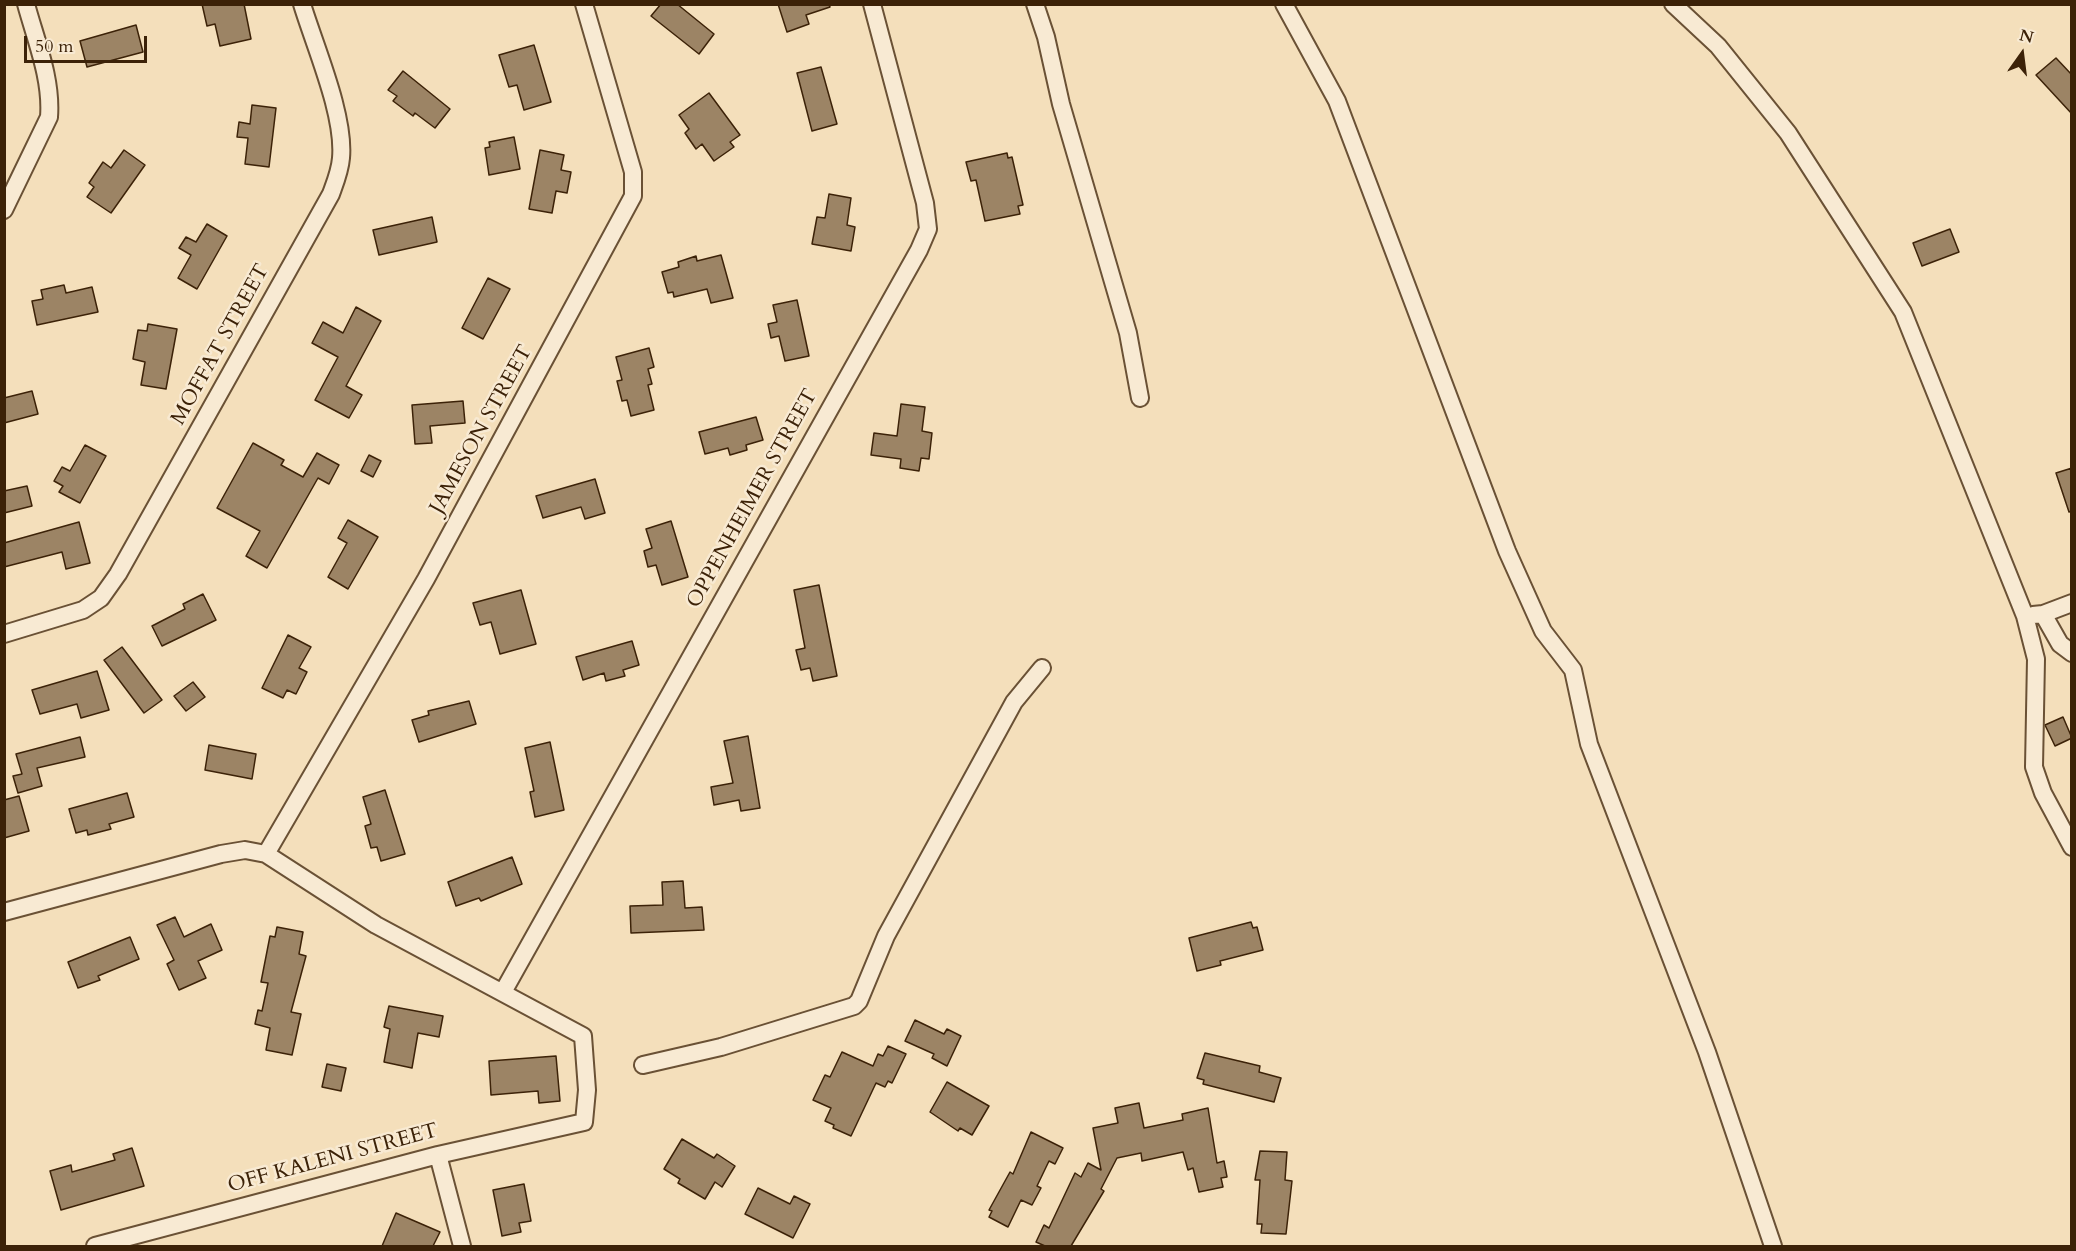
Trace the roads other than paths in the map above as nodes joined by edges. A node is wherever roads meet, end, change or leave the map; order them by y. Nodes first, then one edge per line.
1 (26, 4) edge
2 (302, 4) edge
3 (584, 4) edge
4 (872, 4) edge
5 (1035, 4) edge
6 (1284, 4) edge
7 (1673, 4) edge
8 (4, 210) edge
9 (1140, 398) dead end
10 (2072, 603) edge
11 (2043, 614) junction
12 (2025, 616) junction
13 (4, 633) edge
14 (2072, 653) edge
15 (1042, 668) dead end
16 (2072, 847) edge
17 (266, 854) junction
18 (4, 912) edge
19 (503, 992) junction
20 (643, 1065) dead end
21 (438, 1155) junction
22 (95, 1246) edge
23 (462, 1246) edge
24 (1773, 1246) edge

1 - 8 street
2 - 13 street, MOFFAT STREET
3 - 17 street, JAMESON STREET
4 - 19 street, OPPENHEIMER STREET
5 - 9 street
6 - 24 street
7 - 12 street
10 - 11 street
11 - 12 street
11 - 14 street
12 - 16 street
15 - 20 street
17 - 18 street
17 - 19 street
19 - 21 street, OFF KALENI STREET
21 - 22 street, OFF KALENI STREET
21 - 23 street

